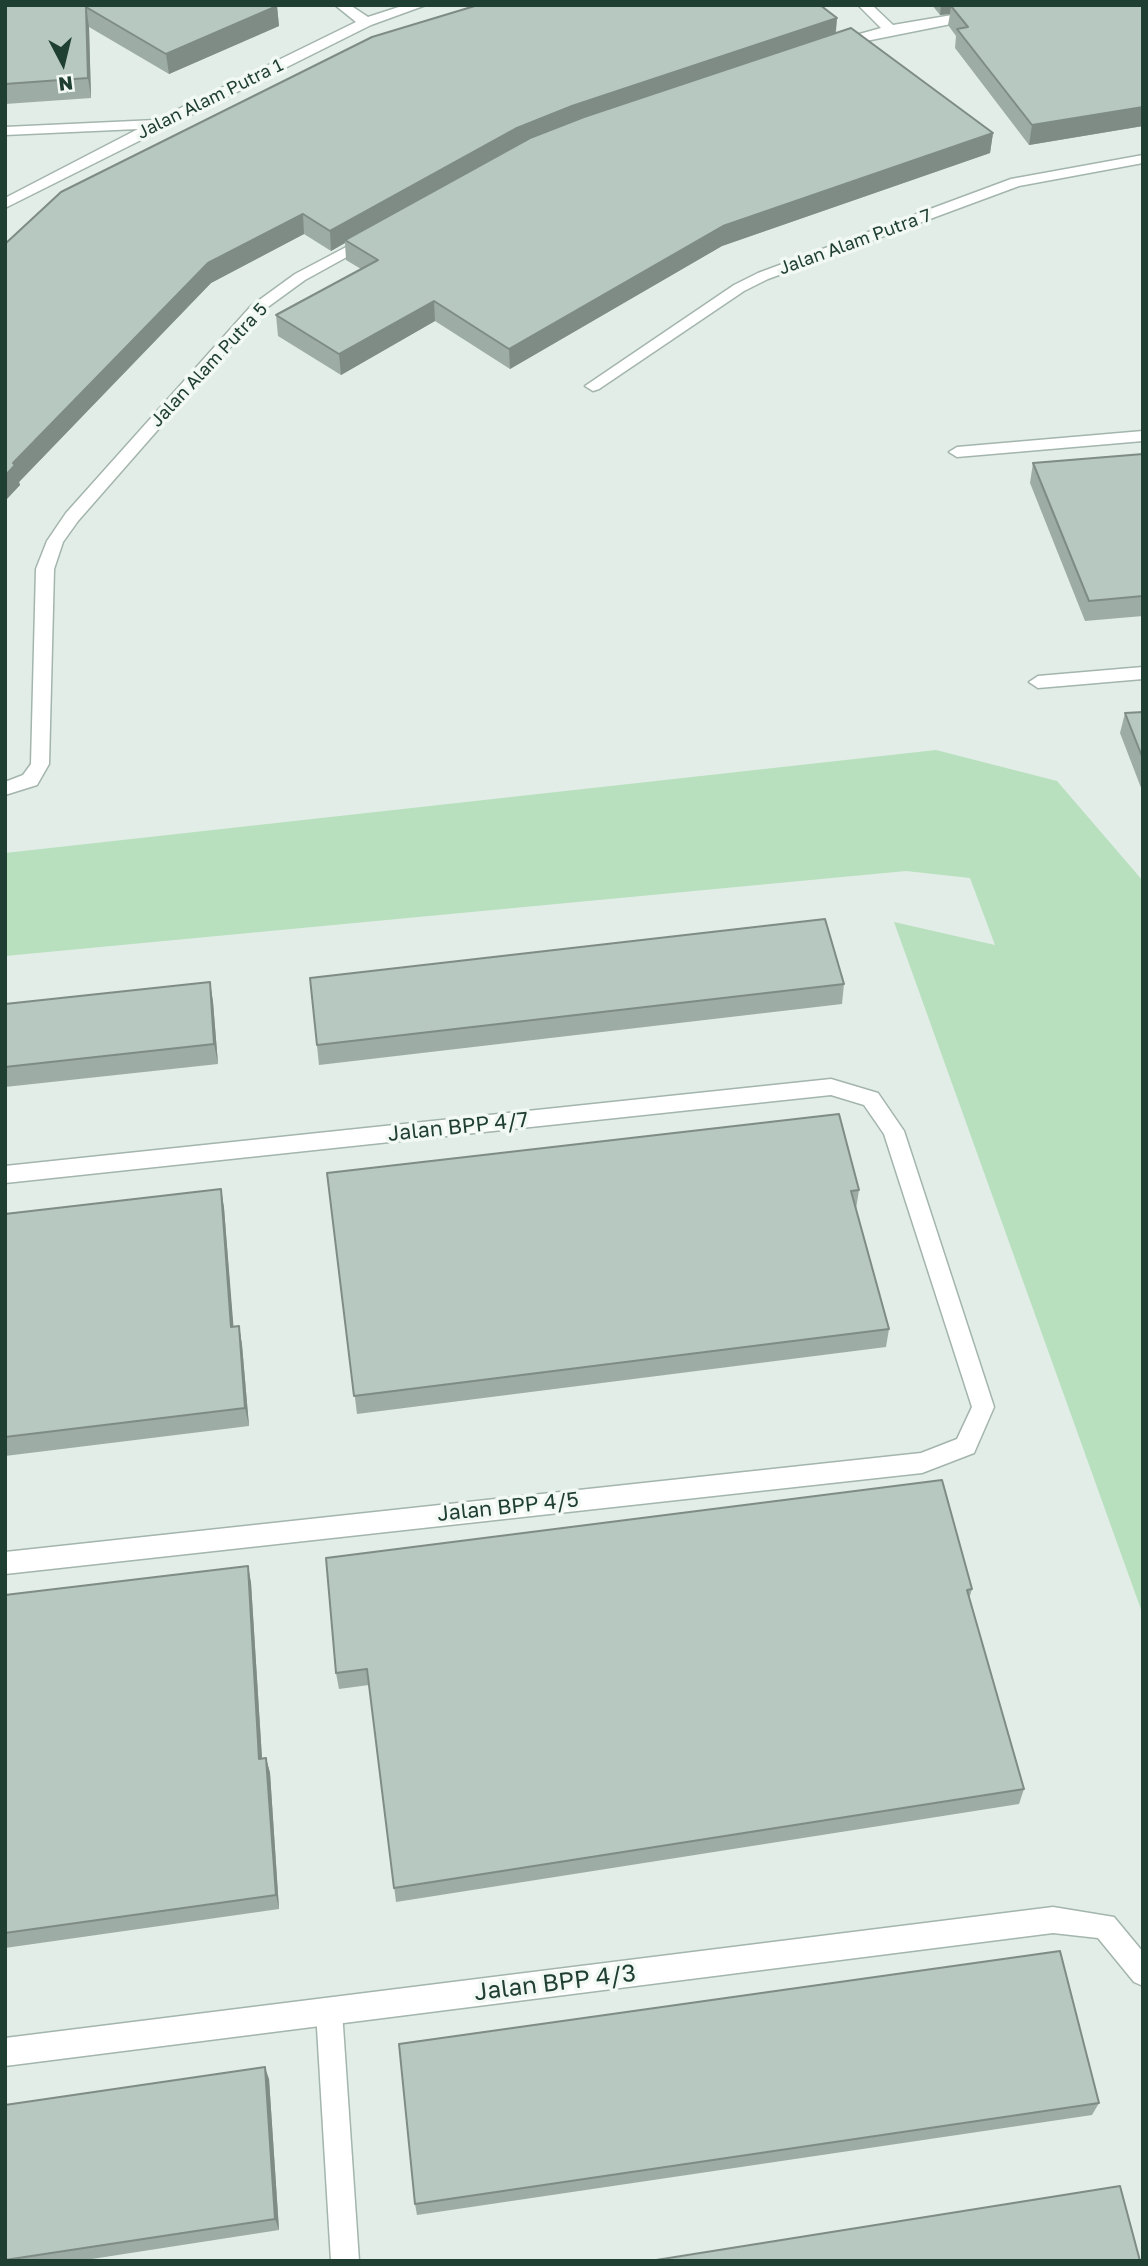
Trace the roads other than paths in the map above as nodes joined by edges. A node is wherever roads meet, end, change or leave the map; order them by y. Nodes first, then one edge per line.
1 (341, 5) edge
2 (420, 5) edge
3 (864, 5) edge
4 (986, 14) edge
5 (366, 22) junction
6 (890, 30) junction
7 (818, 51) edge
8 (161, 124) junction
9 (5, 131) edge
10 (1143, 159) edge
11 (5, 204) edge
12 (383, 231) edge
13 (593, 386) dead end
14 (1143, 436) edge
15 (957, 452) dead end
16 (1143, 673) edge
17 (1038, 682) dead end
18 (5, 789) edge
19 (5, 1175) edge
20 (983, 1408) joint
21 (5, 1563) edge
22 (1143, 1973) edge
23 (329, 2011) junction
24 (5, 2052) edge
25 (345, 2261) edge

1 - 5 street
2 - 5 street, Jalan Alam Putra 1
3 - 6 street
4 - 6 street
5 - 8 street, Jalan Alam Putra 1
6 - 7 street
8 - 9 street
8 - 11 street, Jalan Alam Putra 1
10 - 13 street, Jalan Alam Putra 7
12 - 18 street, Jalan Alam Putra 5
14 - 15 street
16 - 17 street
19 - 20 street, Jalan BPP 4/7
20 - 21 street, Jalan BPP 4/5
22 - 23 street, Jalan BPP 4/3
23 - 24 street, Jalan BPP 4/3
23 - 25 street

